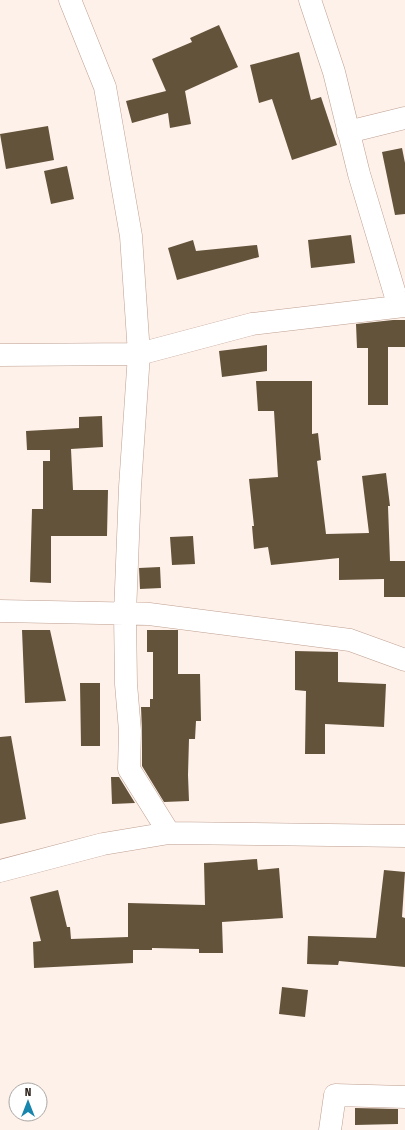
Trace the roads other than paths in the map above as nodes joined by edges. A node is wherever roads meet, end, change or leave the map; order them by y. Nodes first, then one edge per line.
1 (70, 0) edge
2 (310, 0) edge
3 (405, 118) edge
4 (348, 132) junction
5 (405, 304) edge
6 (0, 354) edge
7 (139, 354) junction
8 (0, 611) edge
9 (125, 614) junction
10 (405, 660) edge
11 (168, 833) junction
12 (405, 836) edge
13 (0, 870) edge
14 (405, 1097) edge
15 (330, 1130) edge

1 - 7 street
2 - 4 street
3 - 4 street
4 - 5 street
5 - 7 street
6 - 7 street
7 - 9 street
8 - 9 street
9 - 10 street
9 - 11 street
11 - 12 street
11 - 13 street
14 - 15 street

